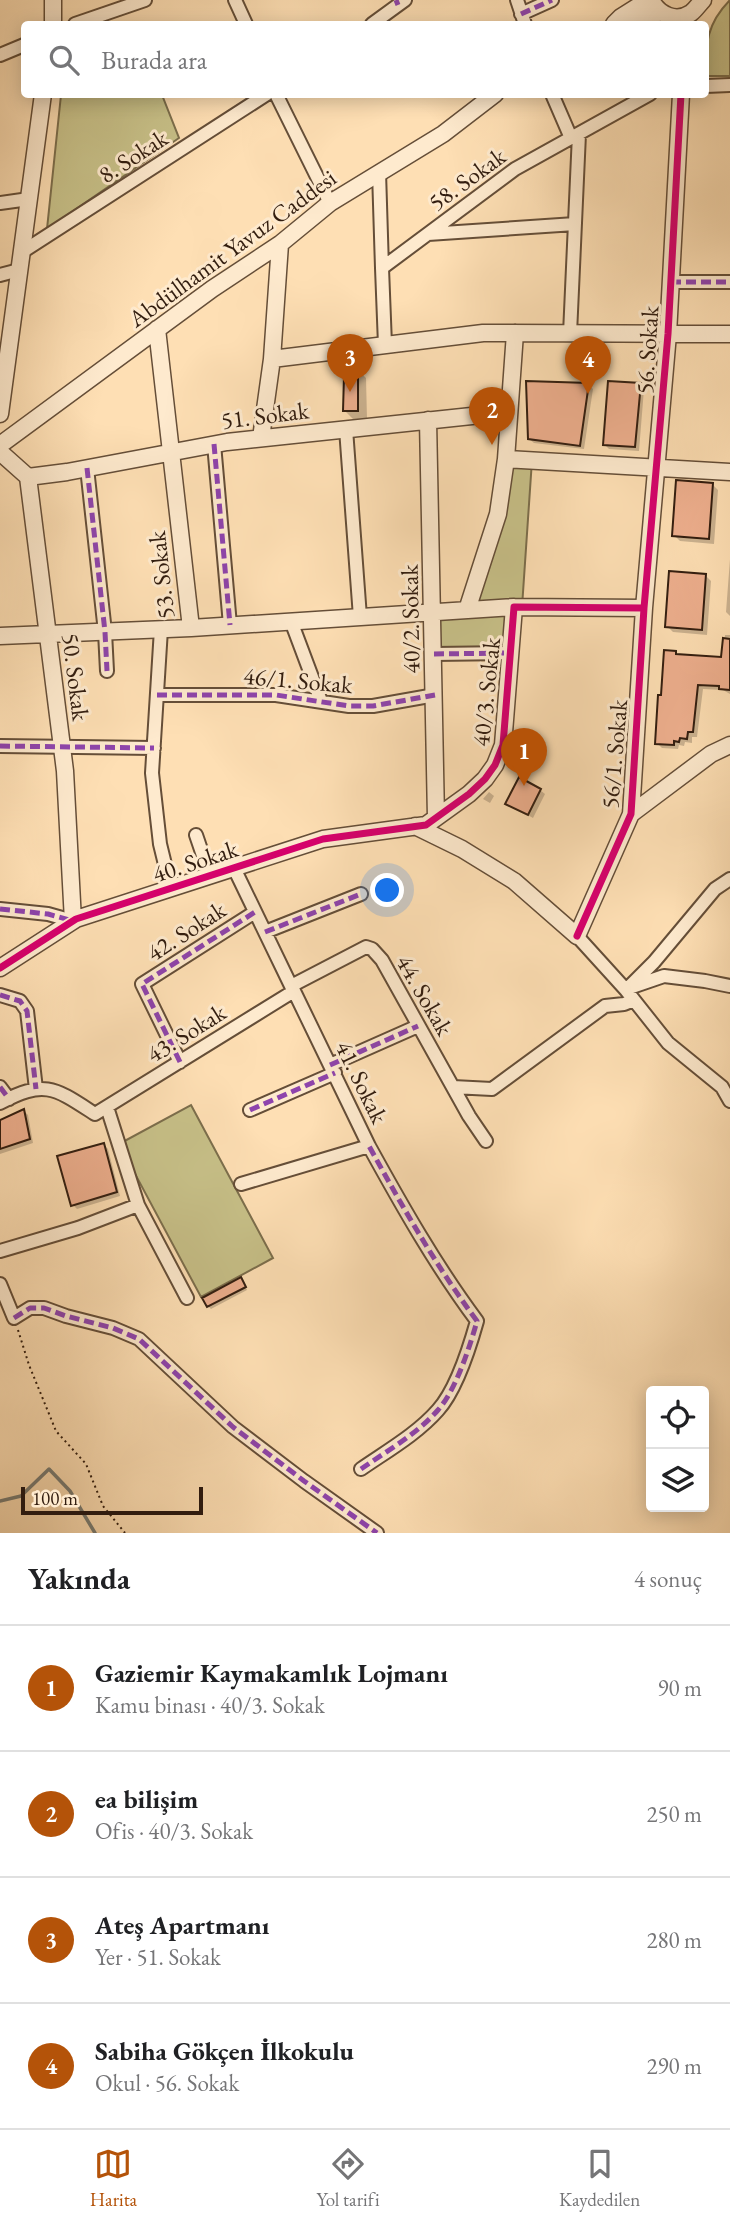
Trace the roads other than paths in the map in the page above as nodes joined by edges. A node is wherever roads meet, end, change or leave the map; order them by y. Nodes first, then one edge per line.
1 (53, 0) edge
2 (145, 0) edge
3 (236, 0) edge
4 (517, 0) edge
5 (552, 0) edge
6 (400, 2) edge
7 (700, 3) edge
8 (657, 10) edge
9 (523, 19) edge
10 (53, 21) edge
11 (84, 21) edge
12 (245, 21) edge
13 (376, 21) edge
14 (617, 21) edge
15 (639, 21) edge
16 (694, 21) edge
17 (21, 45) edge
18 (0, 55) edge
19 (730, 85) edge
20 (709, 86) edge
21 (42, 98) edge
22 (261, 98) edge
23 (278, 98) edge
24 (490, 98) edge
25 (554, 98) edge
26 (643, 98) edge
27 (681, 98) edge
28 (575, 136) junction
29 (379, 172) junction
30 (29, 199) junction
31 (330, 202) junction
32 (0, 203) edge
33 (575, 224) junction
34 (428, 234) junction
35 (279, 244) junction
36 (22, 252) junction
37 (382, 268) junction
38 (19, 270) junction
39 (0, 275) edge
40 (671, 282) junction
41 (730, 282) edge
42 (6, 326) edge
43 (157, 329) junction
44 (514, 334) junction
45 (570, 334) junction
46 (668, 334) junction
47 (730, 334) edge
48 (385, 345) junction
49 (272, 359) junction
50 (2, 382) edge
51 (0, 414) edge
52 (509, 416) junction
53 (428, 420) junction
54 (346, 429) junction
55 (261, 438) junction
56 (214, 444) junction
57 (0, 445) edge
58 (0, 452) edge
59 (170, 452) junction
60 (506, 458) junction
61 (656, 467) junction
62 (86, 468) junction
63 (730, 472) edge
64 (28, 477) junction
65 (514, 607) junction
66 (644, 608) junction
67 (467, 610) junction
68 (433, 612) junction
69 (360, 617) junction
70 (291, 621) junction
71 (230, 625) junction
72 (191, 628) junction
73 (161, 629) junction
74 (105, 632) junction
75 (48, 635) junction
76 (0, 636) edge
77 (511, 653) junction
78 (434, 654) junction
79 (107, 671) dead end
80 (157, 695) junction
81 (435, 695) junction
82 (321, 702) junction
83 (730, 745) edge
84 (0, 746) edge
85 (62, 747) junction
86 (153, 748) junction
87 (631, 814) junction
88 (436, 818) junction
89 (415, 826) junction
90 (196, 835) dead end
91 (234, 868) junction
92 (211, 876) junction
93 (730, 879) edge
94 (171, 888) junction
95 (360, 894) dead end
96 (0, 909) edge
97 (255, 912) junction
98 (73, 921) junction
99 (265, 932) junction
100 (577, 936) junction
101 (0, 968) edge
102 (730, 986) edge
103 (293, 989) junction
104 (0, 995) edge
105 (630, 995) junction
106 (418, 1026) junction
107 (180, 1062) junction
108 (333, 1069) junction
109 (0, 1087) edge
110 (453, 1087) junction
111 (36, 1089) junction
112 (4, 1101) edge
113 (730, 1101) edge
114 (107, 1107) junction
115 (250, 1110) dead end
116 (486, 1140) dead end
117 (369, 1146) junction
118 (241, 1184) dead end
119 (138, 1205) junction
120 (0, 1251) edge
121 (0, 1284) edge
122 (187, 1298) dead end
123 (361, 1469) dead end
124 (377, 1533) edge

1 - 10 street
2 - 11 street
3 - 12 street
4 - 9 street
5 - 9 street
6 - 13 street
7 - 8 street
7 - 16 street
8 - 14 street
8 - 15 street
17 - 18 street
19 - 20 street
21 - 30 street
22 - 36 street, 8. Sokak
23 - 31 street
24 - 29 street, Abdülhamit Yavuz Caddesi
25 - 28 street
26 - 28 street, 58. Sokak
27 - 40 street, 56. Sokak
28 - 33 street
28 - 34 street, 58. Sokak
29 - 31 street, Abdülhamit Yavuz Caddesi
29 - 37 street
30 - 32 street
30 - 36 street
31 - 35 street, Abdülhamit Yavuz Caddesi
33 - 34 street
33 - 45 street
34 - 37 street, 58. Sokak
35 - 43 street, Abdülhamit Yavuz Caddesi
35 - 49 street
36 - 38 street
37 - 48 street
38 - 39 street
38 - 42 street
40 - 41 street
40 - 46 street, 56. Sokak
42 - 50 street
43 - 57 street, Abdülhamit Yavuz Caddesi
43 - 59 street, 53. Sokak
44 - 45 street
44 - 48 street
44 - 52 street, 40/3. Sokak
45 - 46 street
46 - 47 street
46 - 61 street, 56. Sokak
48 - 49 street
49 - 55 street
50 - 51 street
52 - 53 street, 51. Sokak
52 - 60 street, 40/3. Sokak
53 - 54 street, 51. Sokak
53 - 68 street, 40/2. Sokak
54 - 55 street, 51. Sokak
54 - 69 street
55 - 56 street, 51. Sokak
56 - 59 street, 51. Sokak
56 - 71 street
58 - 64 street
59 - 62 street, 51. Sokak
59 - 72 street, 53. Sokak
60 - 61 street
60 - 67 street, 40/3. Sokak
61 - 63 street
61 - 66 street, 56. Sokak
62 - 64 street, 51. Sokak
62 - 74 street
64 - 75 street, 50. Sokak
65 - 66 street, 40/3. Sokak
65 - 67 street
65 - 77 street, 40/3. Sokak
66 - 87 street, 56/1. Sokak
67 - 68 street
68 - 69 street
68 - 78 street, 40/2. Sokak
69 - 70 street
70 - 71 street
70 - 82 street
71 - 72 street
72 - 73 street, 53. Sokak
73 - 74 street, 53. Sokak
73 - 80 street
74 - 75 street, 53. Sokak
74 - 79 street
75 - 76 street, 53. Sokak
75 - 85 street, 50. Sokak
77 - 78 street
77 - 88 street, 40/3. Sokak
78 - 81 street, 40/2. Sokak
80 - 82 street, 46/1. Sokak
80 - 86 street
81 - 82 street, 46/1. Sokak
81 - 88 street, 40/2. Sokak
83 - 87 street
84 - 85 street
85 - 86 street
85 - 98 street, 50. Sokak
86 - 94 street
87 - 100 street, 56/1. Sokak
88 - 89 street, 40/3. Sokak
89 - 91 street, 40. Sokak
89 - 100 street
90 - 92 street
91 - 92 street, 40. Sokak
91 - 97 street, 41. Sokak
92 - 94 street, 40. Sokak
93 - 105 street
94 - 98 street, 40. Sokak
95 - 99 street
96 - 98 street
97 - 99 street, 41. Sokak
97 - 107 street, 42. Sokak
98 - 101 street, 40. Sokak
99 - 103 street, 41. Sokak
100 - 105 street
102 - 105 street
103 - 106 street, 44. Sokak
103 - 107 street, 43. Sokak
103 - 108 street, 41. Sokak
104 - 111 street
105 - 110 street
105 - 113 street
106 - 108 street
106 - 110 street, 44. Sokak
107 - 114 street, 43. Sokak
108 - 115 street
108 - 117 street, 41. Sokak
109 - 112 street
110 - 116 street, 44. Sokak
111 - 112 street
111 - 114 street, 43. Sokak
114 - 119 street
117 - 118 street, 41. Sokak
117 - 123 street
119 - 120 street
119 - 122 street
121 - 124 street

